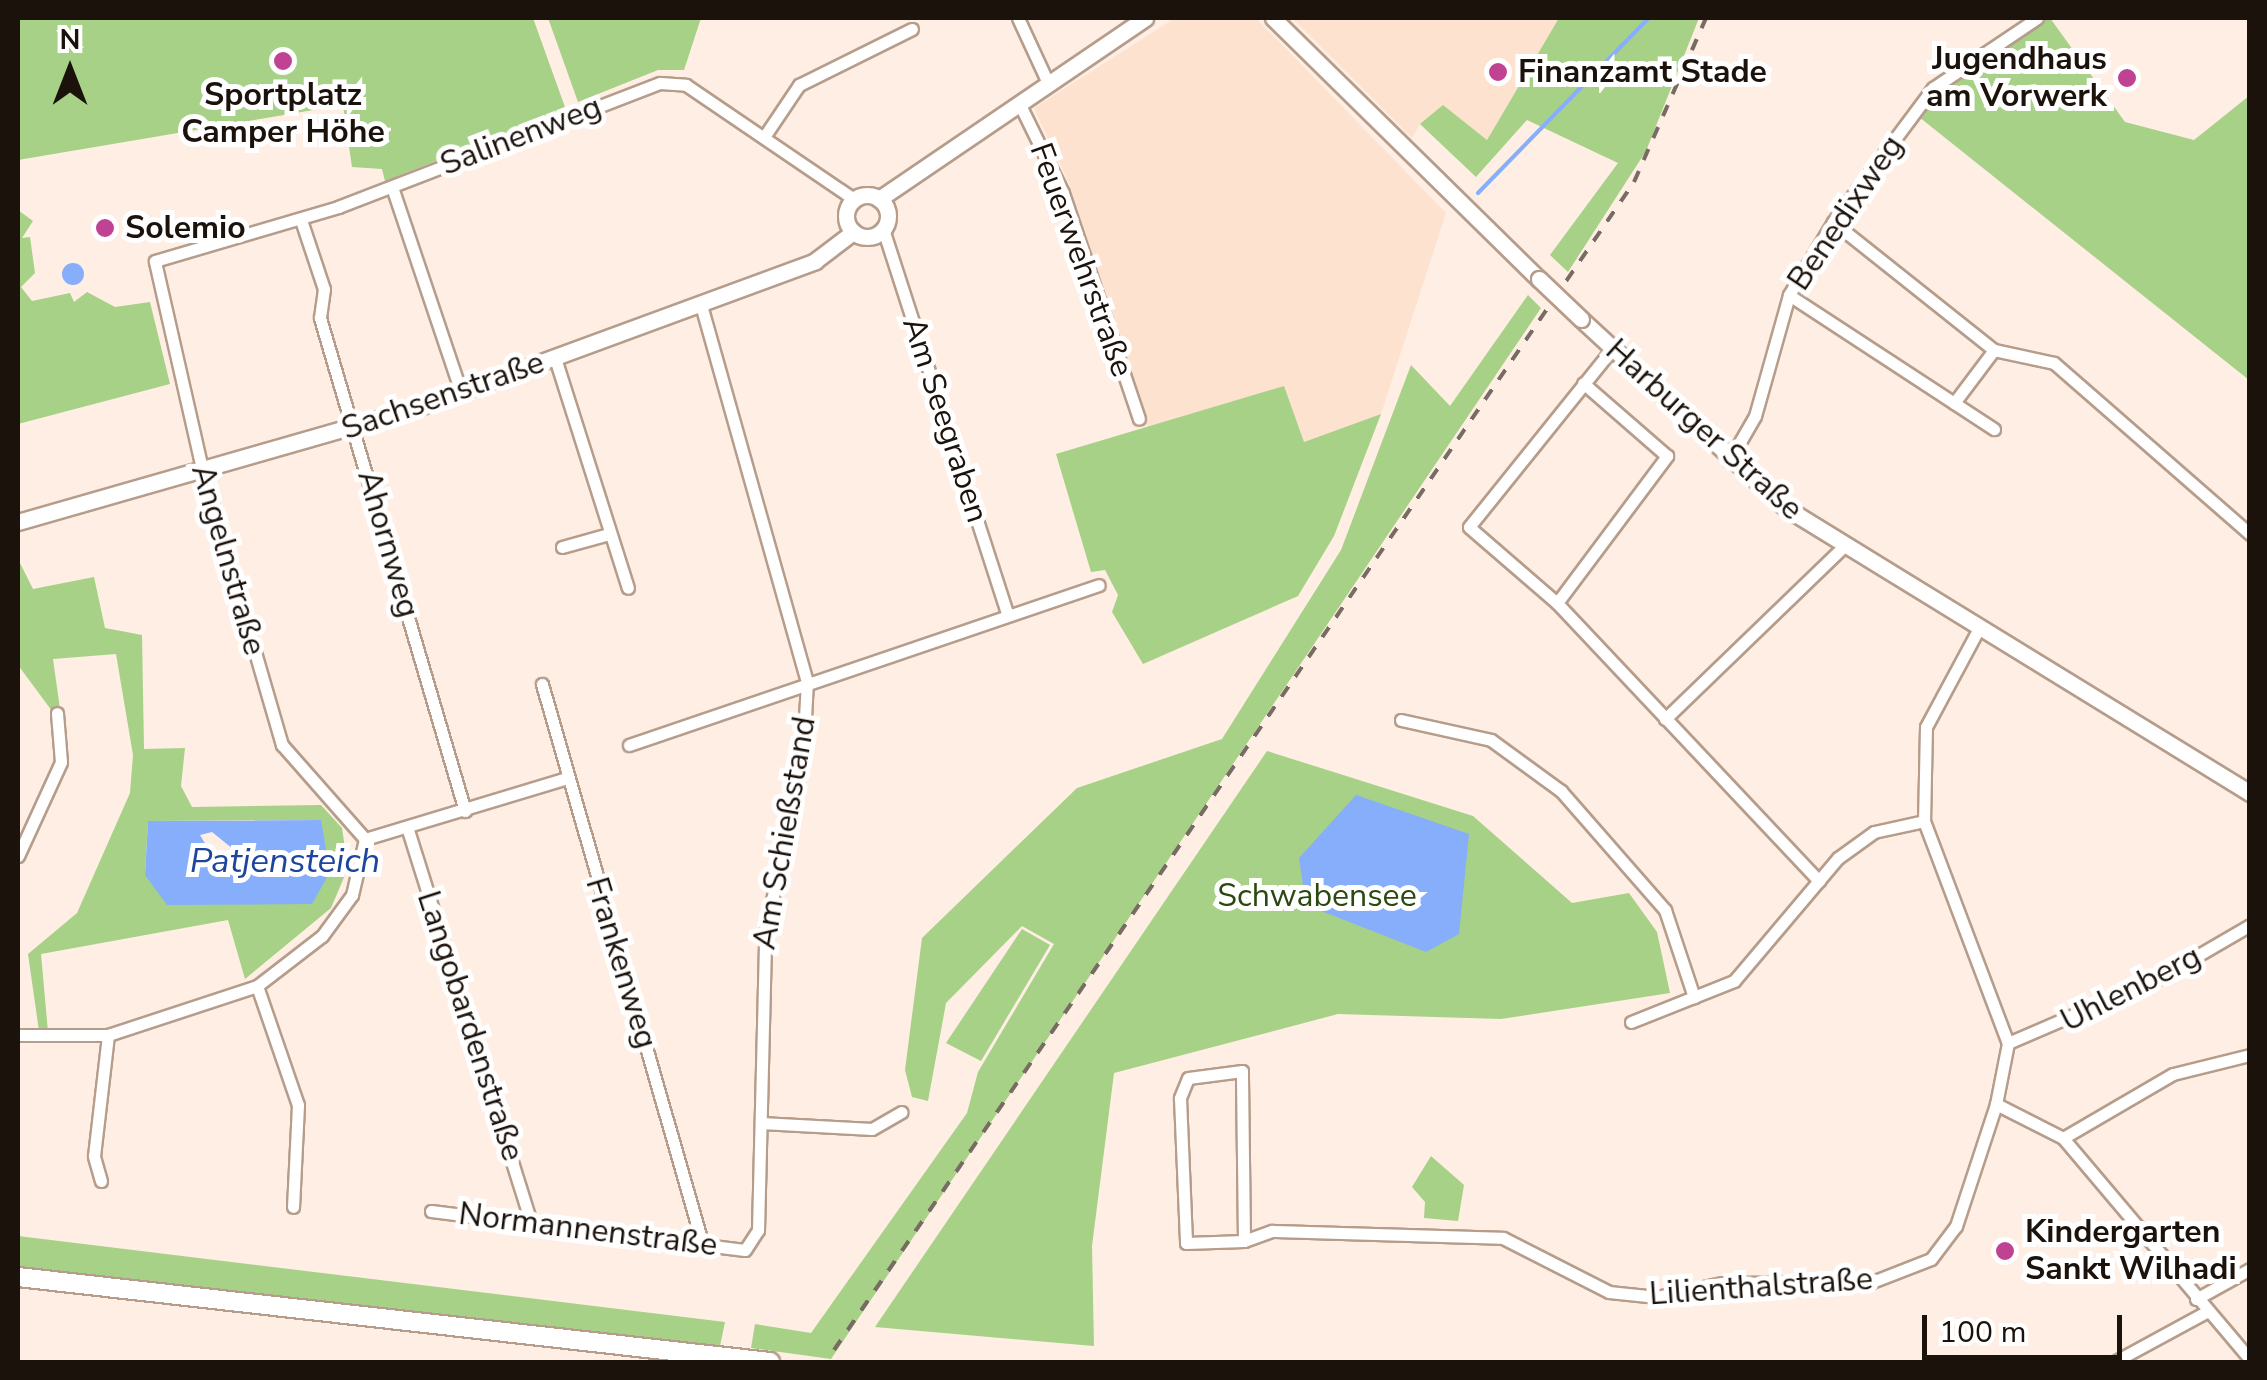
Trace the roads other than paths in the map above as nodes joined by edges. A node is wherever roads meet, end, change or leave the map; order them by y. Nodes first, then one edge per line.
1 (1018, 18) edge
2 (1145, 18) edge
3 (1273, 18) edge
4 (2037, 18) edge
5 (912, 29) dead end
6 (1048, 83) junction
7 (1019, 103) junction
8 (764, 137) junction
9 (392, 187) junction
10 (854, 199) junction
11 (879, 199) junction
12 (301, 220) junction
13 (1833, 222) junction
14 (884, 228) junction
15 (853, 232) junction
16 (162, 254) joint
17 (1790, 295) junction
18 (701, 306) junction
19 (1612, 349) junction
20 (1994, 350) junction
21 (556, 358) junction
22 (1582, 384) junction
23 (461, 392) junction
24 (1954, 403) junction
25 (1139, 419) dead end
26 (355, 427) junction
27 (1994, 429) dead end
28 (1728, 461) junction
29 (202, 474) junction
30 (18, 522) edge
31 (610, 534) junction
32 (2250, 534) edge
33 (1844, 546) junction
34 (562, 547) dead end
35 (1098, 585) dead end
36 (628, 588) dead end
37 (1556, 603) junction
38 (1007, 612) junction
39 (1978, 630) junction
40 (808, 682) junction
41 (542, 684) dead end
42 (57, 713) dead end
43 (1665, 719) junction
44 (1401, 720) dead end
45 (630, 745) dead end
46 (564, 779) junction
47 (2250, 793) edge
48 (465, 811) junction
49 (1924, 821) junction
50 (408, 830) junction
51 (365, 839) junction
52 (18, 856) edge
53 (1819, 881) junction
54 (2250, 926) edge
55 (257, 986) junction
56 (1694, 997) junction
57 (1631, 1022) dead end
58 (108, 1034) junction
59 (18, 1035) edge
60 (2008, 1044) junction
61 (2250, 1055) edge
62 (1996, 1104) junction
63 (902, 1112) dead end
64 (761, 1123) junction
65 (2063, 1138) junction
66 (101, 1181) dead end
67 (294, 1207) dead end
68 (430, 1211) dead end
69 (532, 1222) junction
70 (1244, 1241) junction
71 (702, 1242) junction
72 (745, 1250) joint
73 (2250, 1270) edge
74 (18, 1277) edge
75 (2196, 1298) junction
76 (2206, 1312) junction
77 (2250, 1359) edge
78 (766, 1362) edge
79 (2114, 1362) edge

1 - 6 street
2 - 6 street
3 - 19 street, Harburger Straße, bridge
4 - 13 street, Benedixweg
5 - 8 street
6 - 7 street
7 - 11 street
7 - 25 street, Feuerwehrstraße
8 - 9 street, Salinenweg
8 - 10 street, Salinenweg
9 - 12 street, Salinenweg
9 - 23 street
10 - 11 street
10 - 15 street
11 - 14 street
12 - 16 street, Salinenweg
12 - 26 street, Ahornweg
13 - 17 street, Benedixweg
13 - 20 street
14 - 15 street
14 - 38 street, Am Seegraben
15 - 18 street, Sachsenstraße
16 - 29 street, Angelnstraße
17 - 24 street
17 - 28 street, Benedixweg
18 - 21 street, Sachsenstraße
18 - 40 street, Am Schießstand
19 - 22 street
19 - 28 street, Harburger Straße
20 - 24 street
20 - 32 street
21 - 23 street, Sachsenstraße
21 - 31 street
22 - 37 street
22 - 37 street
23 - 26 street, Sachsenstraße
24 - 27 street
26 - 29 street, Sachsenstraße
26 - 48 street, Ahornweg
28 - 33 street, Harburger Straße
29 - 30 street, Sachsenstraße
29 - 51 street, Angelnstraße
31 - 34 street
31 - 36 street
33 - 39 street, Harburger Straße
33 - 43 street
35 - 38 street
37 - 43 street
38 - 40 street
39 - 47 street, Harburger Straße
39 - 49 street
40 - 45 street
40 - 64 street, Am Schießstand
41 - 46 street, Frankenweg
42 - 52 street
43 - 53 street
44 - 56 street
46 - 48 street
46 - 71 street, Frankenweg
48 - 50 street
49 - 53 street
49 - 60 street
50 - 51 street
50 - 69 street, Langobardenstraße
51 - 55 street
53 - 56 street
54 - 60 street, Uhlenberg
55 - 58 street
55 - 67 street
56 - 57 street
58 - 59 street
58 - 66 street
60 - 62 street, Lilienthalstraße
61 - 65 street
62 - 65 street
62 - 70 street, Lilienthalstraße
63 - 64 street
64 - 72 street, Am Schießstand
65 - 75 street
68 - 69 street, Normannenstraße
69 - 71 street, Normannenstraße
70 - 70 street, Lilienthalstraße
71 - 72 street, Normannenstraße
73 - 75 street
74 - 78 main road
75 - 76 street
76 - 77 street
76 - 79 street

